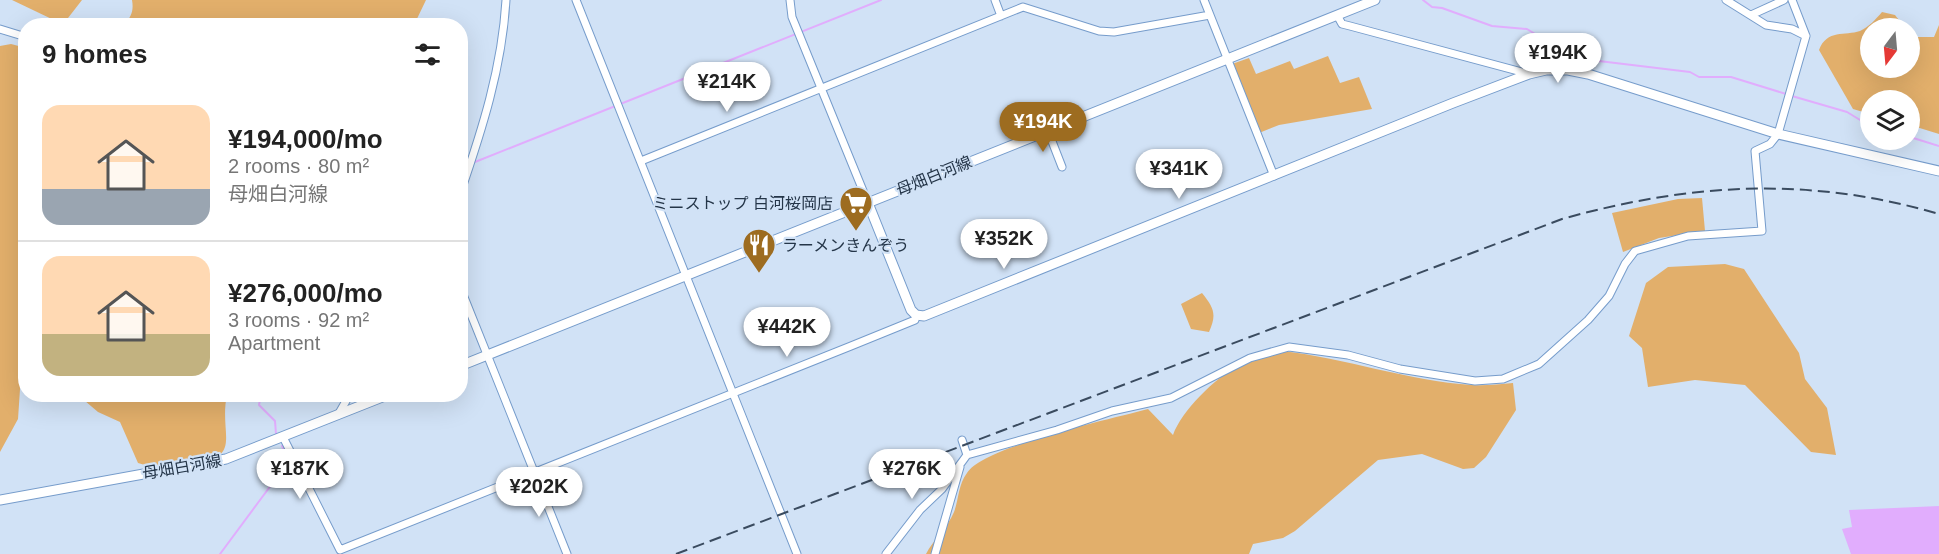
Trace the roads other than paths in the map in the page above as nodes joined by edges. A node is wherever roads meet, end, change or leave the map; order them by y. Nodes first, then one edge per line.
1 (506, 0) edge
2 (576, 0) edge
3 (790, 0) edge
4 (995, 0) edge
5 (1204, 0) edge
6 (1375, 0) edge
7 (1726, 0) edge
8 (1784, 0) edge
9 (1792, 0) edge
10 (1210, 15) junction
11 (1337, 15) junction
12 (1751, 15) junction
13 (1000, 16) junction
14 (0, 29) edge
15 (18, 35) edge
16 (1806, 36) junction
17 (1229, 60) junction
18 (1529, 74) junction
19 (821, 88) junction
20 (1048, 131) junction
21 (1778, 134) junction
22 (641, 161) junction
23 (1062, 167) dead end
24 (468, 169) edge
25 (1939, 171) edge
26 (1274, 176) junction
27 (868, 202) junction
28 (686, 276) junction
29 (468, 307) edge
30 (916, 315) junction
31 (487, 356) junction
32 (468, 363) edge
33 (732, 393) junction
34 (346, 402) edge
35 (371, 402) edge
36 (338, 416) junction
37 (284, 439) junction
38 (962, 440) dead end
39 (967, 454) junction
40 (961, 465) junction
41 (534, 472) junction
42 (0, 500) edge
43 (567, 554) edge
44 (796, 554) edge
45 (886, 554) edge
46 (935, 554) edge

1 - 24 street
2 - 22 street
3 - 19 street
4 - 13 street
5 - 10 street
6 - 11 main road, 母畑白河線
7 - 12 street
8 - 12 street
9 - 16 street
10 - 13 street
10 - 17 street
11 - 17 main road, 母畑白河線
11 - 18 street
12 - 16 street
13 - 19 street
14 - 15 street
16 - 21 street
17 - 20 main road, 母畑白河線
17 - 26 street
18 - 21 main road
18 - 26 main road
19 - 22 street
19 - 27 street
20 - 23 street
20 - 27 main road, 母畑白河線
21 - 25 main road
21 - 39 street
22 - 28 street
26 - 30 main road
27 - 28 main road, 母畑白河線
27 - 30 main road
28 - 31 main road, 母畑白河線
28 - 33 street
29 - 31 street
30 - 33 street
31 - 32 main road, 母畑白河線
31 - 41 street
33 - 41 street
33 - 44 street
34 - 36 street
35 - 36 main road, 母畑白河線
36 - 37 main road, 母畑白河線
37 - 41 street
37 - 42 main road, 母畑白河線
38 - 39 street
39 - 40 street
40 - 45 street
40 - 46 street
41 - 43 street

